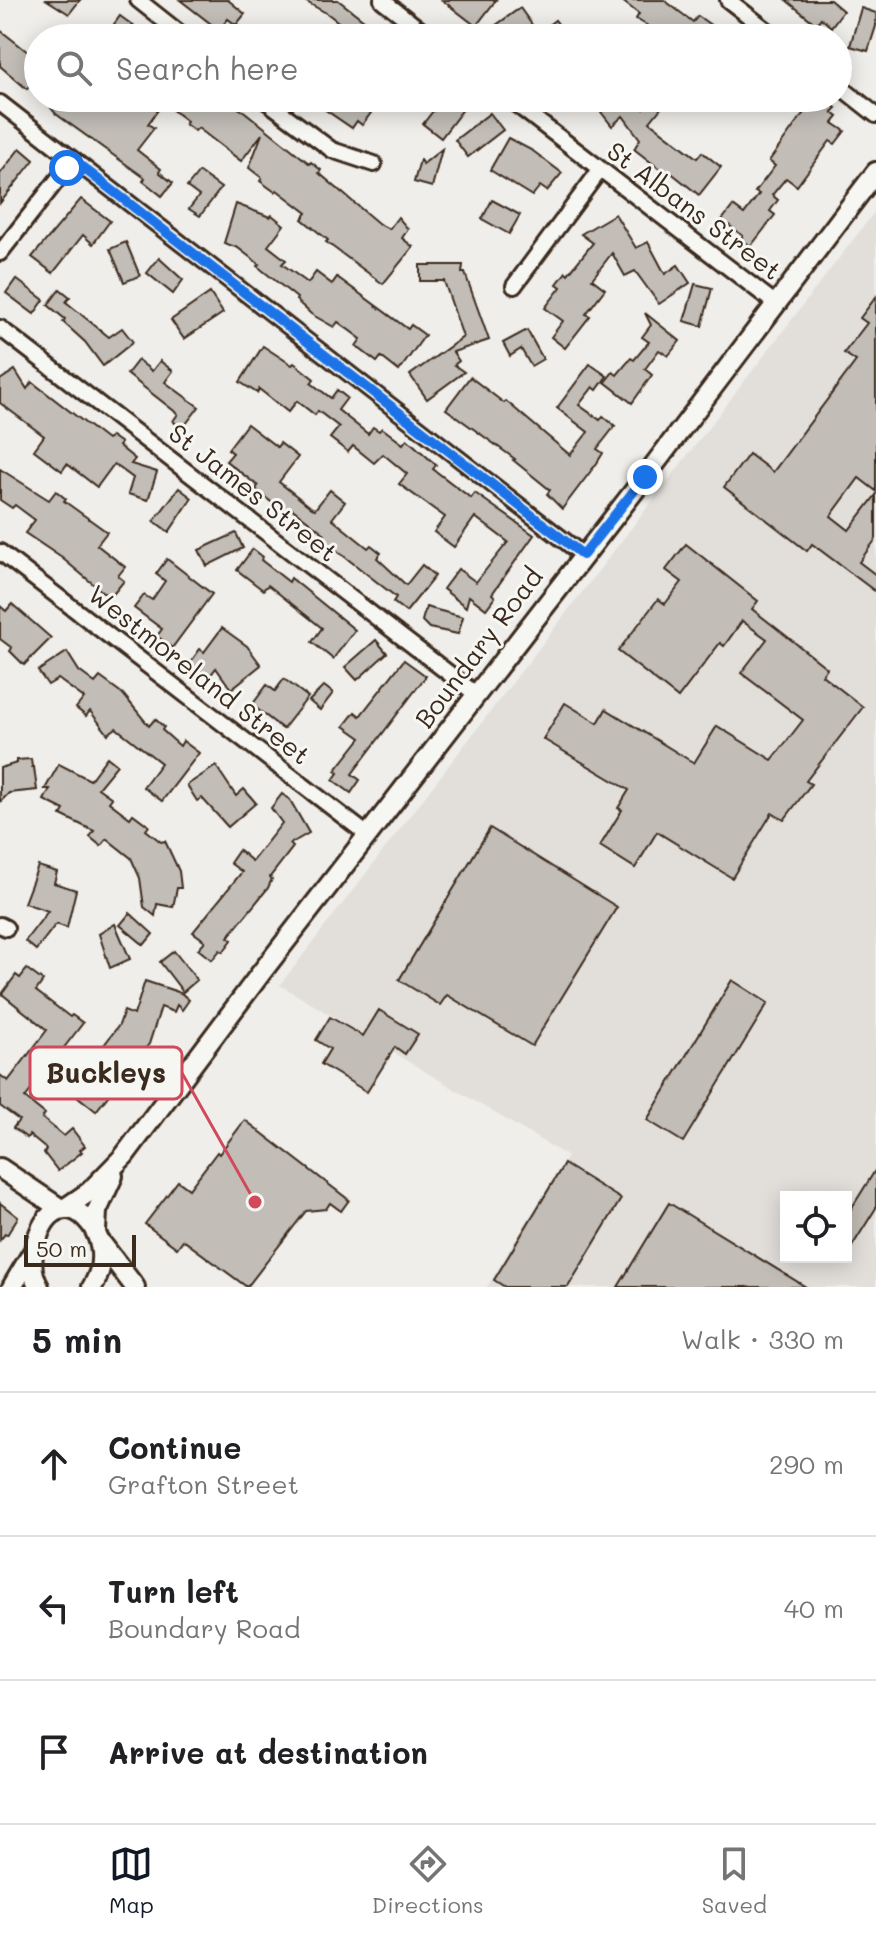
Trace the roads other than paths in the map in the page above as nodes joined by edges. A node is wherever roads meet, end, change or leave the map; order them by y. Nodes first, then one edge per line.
1 (138, 0) edge
2 (382, 0) edge
3 (728, 0) edge
4 (168, 24) edge
5 (413, 24) edge
6 (759, 24) edge
7 (852, 96) edge
8 (0, 103) edge
9 (281, 112) edge
10 (526, 112) edge
11 (876, 115) edge
12 (73, 160) junction
13 (374, 164) dead end
14 (600, 170) junction
15 (876, 172) edge
16 (0, 253) edge
17 (514, 286) dead end
18 (776, 304) junction
19 (0, 328) edge
20 (0, 552) edge
21 (583, 555) junction
22 (477, 695) junction
23 (369, 836) junction
24 (124, 1156) junction
25 (5, 1172) edge
26 (63, 1209) junction
27 (97, 1235) junction
28 (35, 1244) junction
29 (12, 1287) edge
30 (39, 1287) edge
31 (92, 1287) edge
32 (135, 1287) edge

1 - 4 street
2 - 5 street
3 - 6 street
7 - 11 street
8 - 12 street
9 - 13 street
10 - 14 street, St Albans Street
12 - 16 street
12 - 21 street
14 - 17 street
14 - 18 street, St Albans Street
15 - 18 street, Boundary Road
18 - 21 street, Boundary Road
19 - 22 street, St James Street
20 - 23 street, Westmoreland Street
21 - 22 street, Boundary Road
22 - 23 street, Boundary Road
23 - 24 street, Boundary Road
24 - 26 street, Boundary Road
24 - 27 street, Boundary Road
25 - 26 street
25 - 28 street
26 - 27 street
26 - 28 street, Boundary Road
27 - 31 street, Boundary Road
27 - 32 street
28 - 29 street
28 - 30 street

